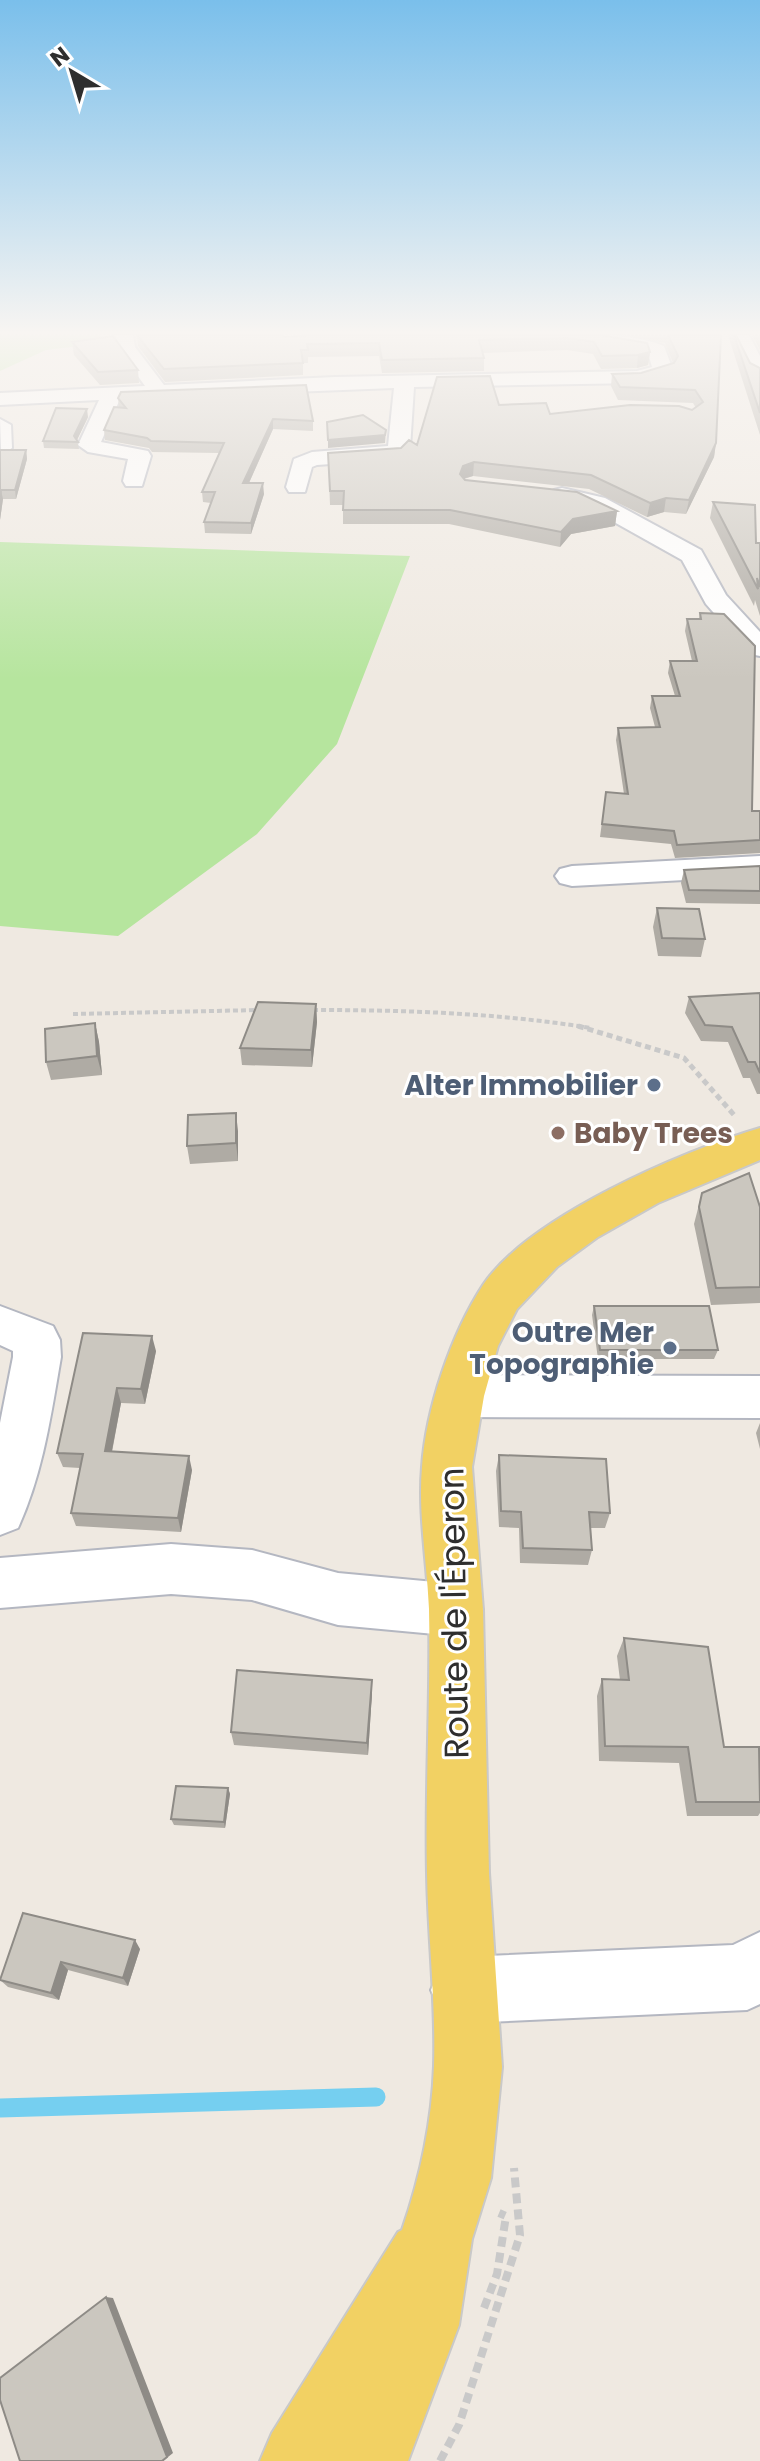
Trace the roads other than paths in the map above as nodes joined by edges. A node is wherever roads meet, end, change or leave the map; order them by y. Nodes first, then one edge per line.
1 (102, 450) edge
2 (397, 450) edge
3 (134, 481) dead end
4 (297, 487) dead end
5 (535, 492) edge
6 (760, 648) edge
7 (760, 866) edge
8 (572, 876) dead end
9 (750, 1133) edge
10 (0, 1325) edge
11 (460, 1396) junction
12 (760, 1397) edge
13 (0, 1511) edge
14 (0, 1583) edge
15 (456, 1610) junction
16 (760, 1964) edge
17 (464, 1990) junction
18 (436, 2239) junction
19 (300, 2461) edge
20 (365, 2461) edge

1 - 3 street
2 - 4 street
5 - 6 street
7 - 8 street
9 - 11 main road, Route de l'Éperon
10 - 13 street
11 - 12 street
11 - 15 main road, Route de l'Éperon
14 - 15 street
15 - 17 main road, Route de l'Éperon
16 - 17 street
17 - 18 main road, Route de l'Éperon
18 - 19 main road, Route de l'Éperon
18 - 20 main road, Route de l'Éperon

